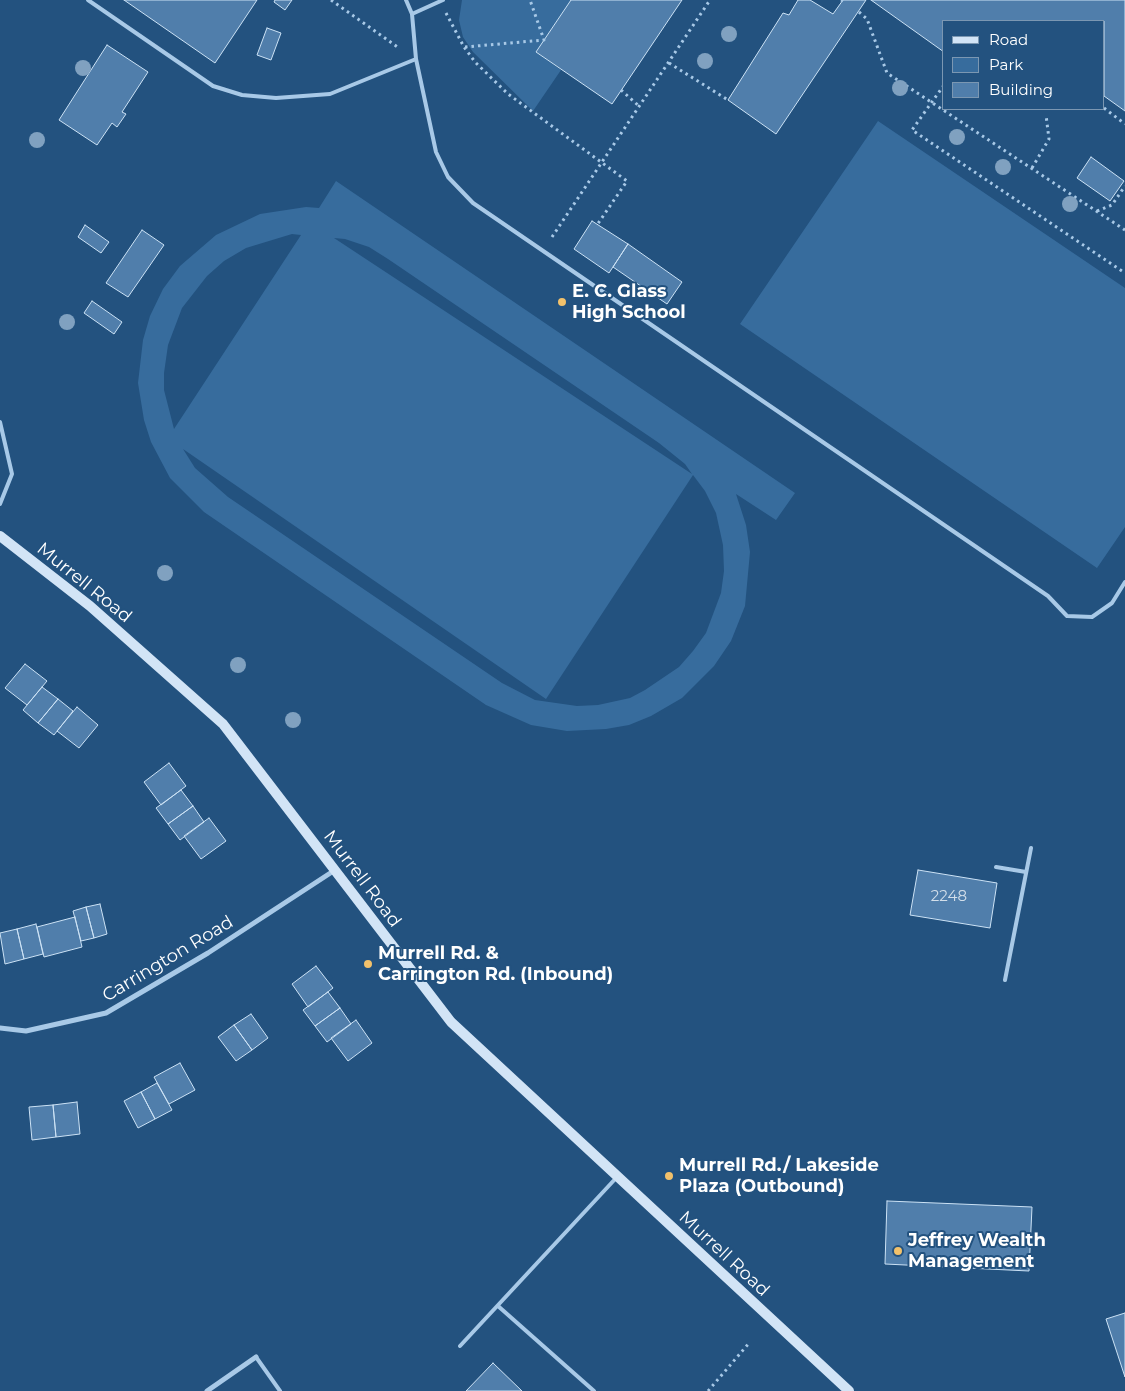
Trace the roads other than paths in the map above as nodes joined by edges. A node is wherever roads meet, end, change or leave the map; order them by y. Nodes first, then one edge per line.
1 (88, 0) edge
2 (406, 0) edge
3 (442, 1) edge
4 (412, 14) junction
5 (416, 59) junction
6 (0, 422) edge
7 (0, 504) edge
8 (0, 536) edge
9 (1125, 582) edge
10 (1031, 848) dead end
11 (996, 867) dead end
12 (335, 870) junction
13 (1026, 872) junction
14 (1005, 980) dead end
15 (0, 1028) edge
16 (617, 1177) junction
17 (498, 1306) junction
18 (460, 1346) dead end
19 (256, 1357) joint
20 (208, 1391) edge
21 (280, 1391) edge
22 (594, 1391) edge
23 (849, 1391) edge

1 - 5 lane
2 - 4 lane
3 - 4 lane
4 - 5 lane
5 - 9 lane
6 - 7 lane
8 - 12 street, Murrell Road
10 - 13 lane
11 - 13 lane
12 - 15 street, Carrington Road
12 - 16 street, Murrell Road
13 - 14 lane
16 - 17 lane
16 - 23 street, Murrell Road
17 - 18 lane
17 - 22 lane
19 - 20 street
19 - 21 lane

